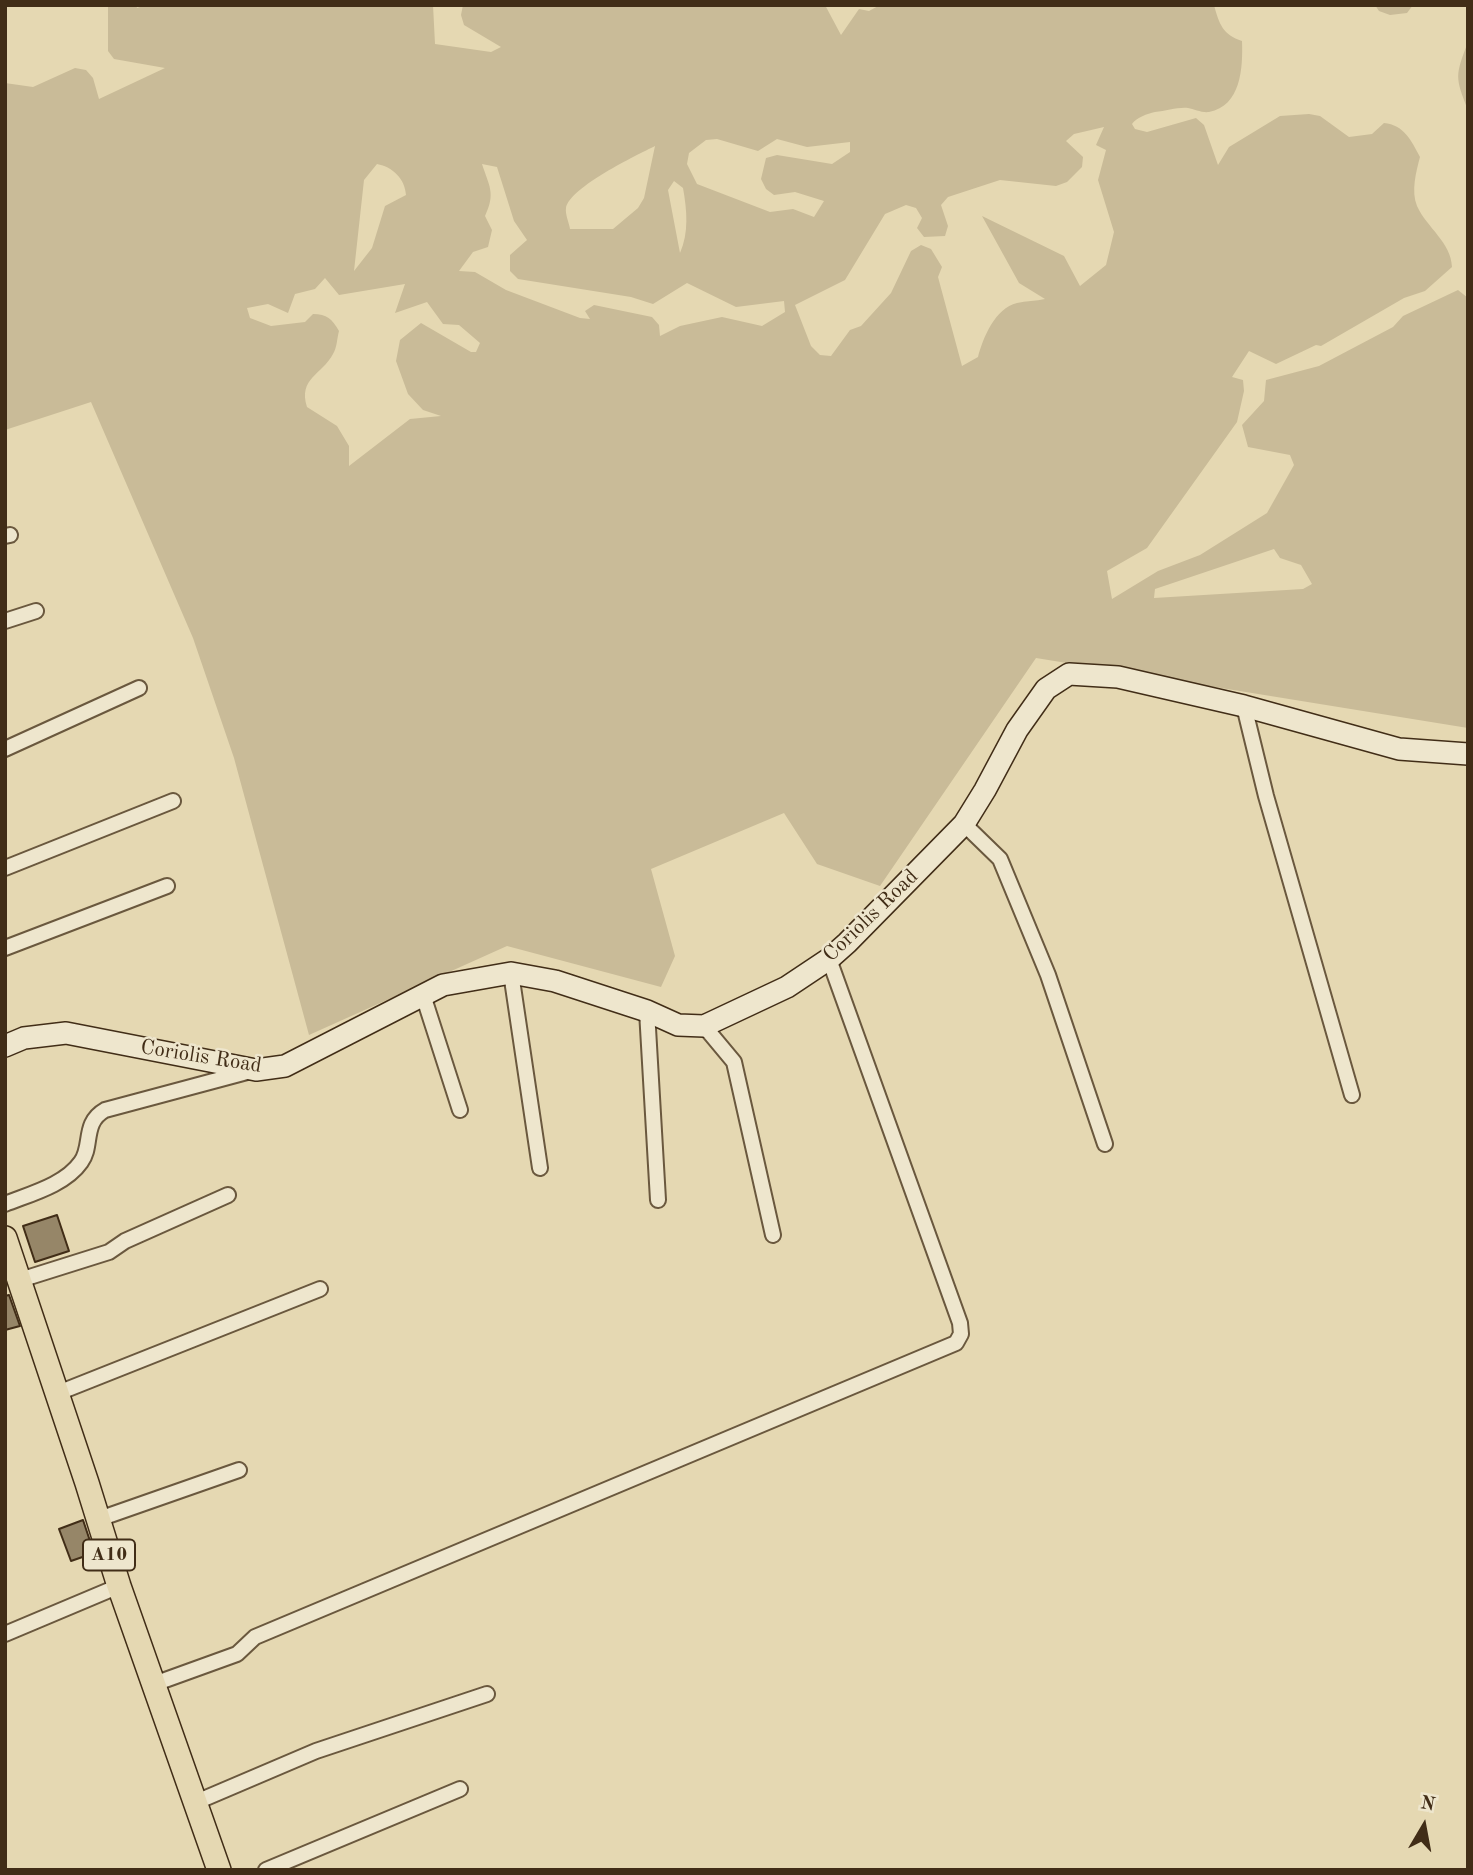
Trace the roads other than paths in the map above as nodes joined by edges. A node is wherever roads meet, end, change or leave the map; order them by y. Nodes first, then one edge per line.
1 (36, 611) dead end
2 (5, 621) edge
3 (139, 688) dead end
4 (1244, 706) junction
5 (5, 749) edge
6 (1468, 754) edge
7 (173, 801) dead end
8 (964, 824) junction
9 (5, 868) edge
10 (167, 886) dead end
11 (5, 948) edge
12 (829, 960) junction
13 (511, 973) junction
14 (424, 995) junction
15 (647, 1011) junction
16 (704, 1026) junction
17 (5, 1046) edge
18 (256, 1070) junction
19 (1352, 1095) dead end
20 (460, 1110) dead end
21 (1105, 1144) dead end
22 (540, 1168) dead end
23 (228, 1195) dead end
24 (658, 1200) dead end
25 (5, 1204) edge
26 (773, 1235) dead end
27 (5, 1238) edge
28 (20, 1280) junction
29 (320, 1289) dead end
30 (58, 1394) junction
31 (239, 1470) dead end
32 (99, 1519) junction
33 (119, 1586) junction
34 (5, 1634) edge
35 (154, 1684) junction
36 (486, 1694) dead end
37 (460, 1788) dead end
38 (194, 1803) junction
39 (219, 1870) edge
40 (267, 1870) edge

1 - 2 street
3 - 5 street
4 - 6 main road, Coriolis Road
4 - 8 main road, Coriolis Road
4 - 19 street
7 - 9 street
8 - 12 main road, Coriolis Road
8 - 21 street
10 - 11 street
12 - 16 main road, Coriolis Road
12 - 35 street
13 - 14 main road, Coriolis Road
13 - 15 main road, Coriolis Road
13 - 22 street
14 - 18 main road, Coriolis Road
14 - 20 street
15 - 16 main road, Coriolis Road
15 - 24 street
16 - 26 street
17 - 18 main road, Coriolis Road
18 - 25 street
23 - 28 street
27 - 28 main road, A10
28 - 30 main road, A10
29 - 30 street
30 - 32 main road, A10
31 - 32 street
32 - 33 main road, A10
33 - 34 street
33 - 35 main road, A10
35 - 38 main road, A10
36 - 38 street
37 - 40 street
38 - 39 main road, A10

